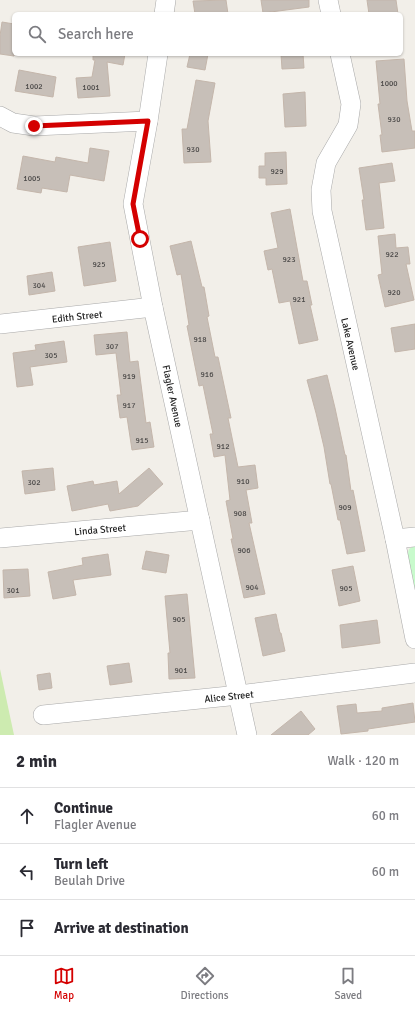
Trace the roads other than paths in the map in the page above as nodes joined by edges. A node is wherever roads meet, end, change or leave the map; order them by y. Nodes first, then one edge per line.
1 (166, 0) edge
2 (328, 0) edge
3 (164, 12) edge
4 (331, 12) edge
5 (158, 56) edge
6 (340, 56) edge
7 (0, 116) edge
8 (148, 121) junction
9 (153, 307) junction
10 (0, 324) edge
11 (200, 520) junction
12 (415, 537) edge
13 (0, 538) edge
14 (395, 539) junction
15 (415, 639) edge
16 (415, 673) edge
17 (239, 695) junction
18 (43, 715) dead end
19 (247, 735) edge

1 - 3 street
2 - 4 street
5 - 8 street, Flagler Avenue
6 - 14 street, Lake Avenue
7 - 8 street
8 - 9 street, Flagler Avenue
9 - 10 street, Edith Street
9 - 11 street, Flagler Avenue
11 - 13 street, Linda Street
11 - 17 street, Flagler Avenue
12 - 14 street
14 - 15 street, Lake Avenue
16 - 17 street, Alice Street
17 - 18 street, Alice Street
17 - 19 street, Flagler Avenue

